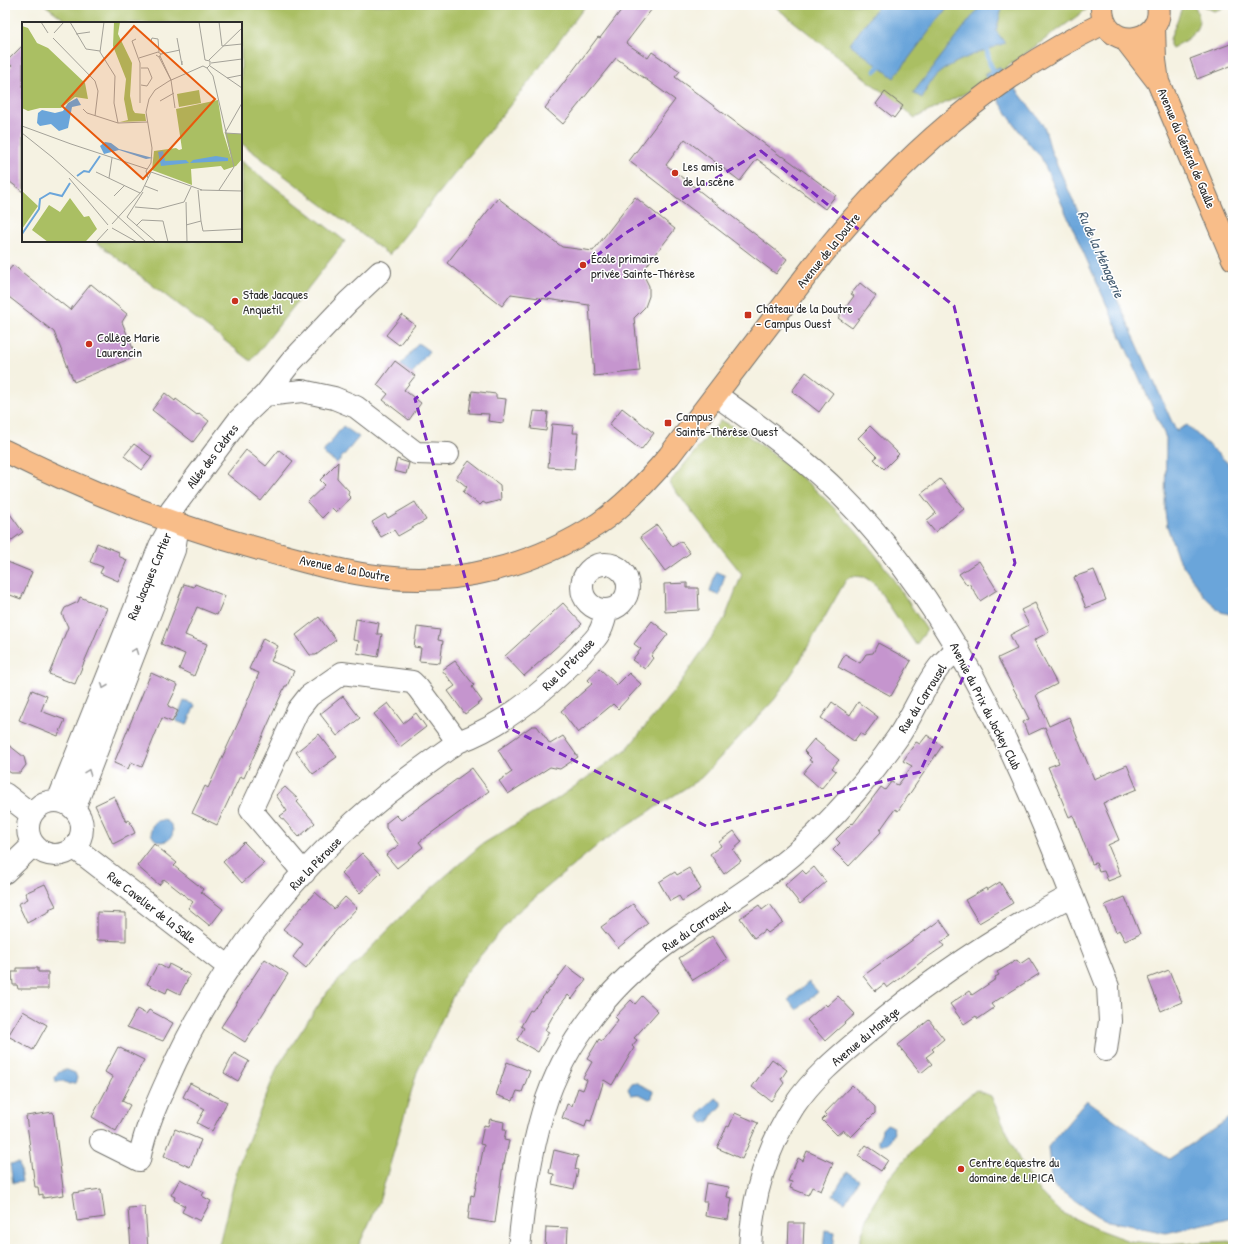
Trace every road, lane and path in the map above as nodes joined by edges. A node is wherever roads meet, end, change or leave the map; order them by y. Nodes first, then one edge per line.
1 (1158, 11) edge
2 (1103, 14) edge
3 (1124, 38) junction
4 (1158, 82) junction
5 (1233, 259) edge
6 (380, 272) dead end
7 (291, 362) junction
8 (302, 391) junction
9 (716, 394) junction
10 (265, 395) junction
11 (5, 451) edge
12 (448, 454) dead end
13 (172, 524) junction
14 (607, 610) dead end
15 (958, 648) junction
16 (458, 742) junction
17 (5, 794) edge
18 (66, 805) junction
19 (31, 814) junction
20 (33, 845) junction
21 (74, 848) junction
22 (5, 872) edge
23 (304, 873) junction
24 (1072, 895) junction
25 (229, 967) junction
26 (1106, 1050) dead end
27 (101, 1141) dead end
28 (519, 1249) edge
29 (750, 1249) edge

1 - 3 main road
1 - 4 main road, Avenue du Général de Gaulle
2 - 3 main road, Avenue du Général de Gaulle
2 - 9 main road, Avenue de la Doutre
3 - 4 main road, Avenue du Général de Gaulle
4 - 5 main road, Avenue du Général de Gaulle
6 - 7 street, Allée des Cèdres
7 - 8 street
7 - 10 street, Allée des Cèdres
8 - 10 street
8 - 12 street
9 - 13 main road, Avenue de la Doutre
9 - 15 street, Avenue du Prix du Jockey Club
10 - 13 street, Allée des Cèdres
11 - 13 main road, Avenue de la Doutre
13 - 18 street, Rue Jacques Cartier
14 - 16 street, Rue la Pérouse
15 - 24 street, Avenue du Prix du Jockey Club
15 - 28 street, Rue du Carrousel
16 - 23 street, Rue la Pérouse
16 - 23 street
17 - 19 street
18 - 19 street
18 - 21 street
19 - 20 street
20 - 21 street
20 - 22 street
21 - 25 street, Rue Cavelier de la Salle
23 - 25 street, Rue la Pérouse
24 - 26 street, Avenue du Prix du Jockey Club
24 - 29 street, Avenue du Manège
25 - 27 street, Rue la Pérouse

